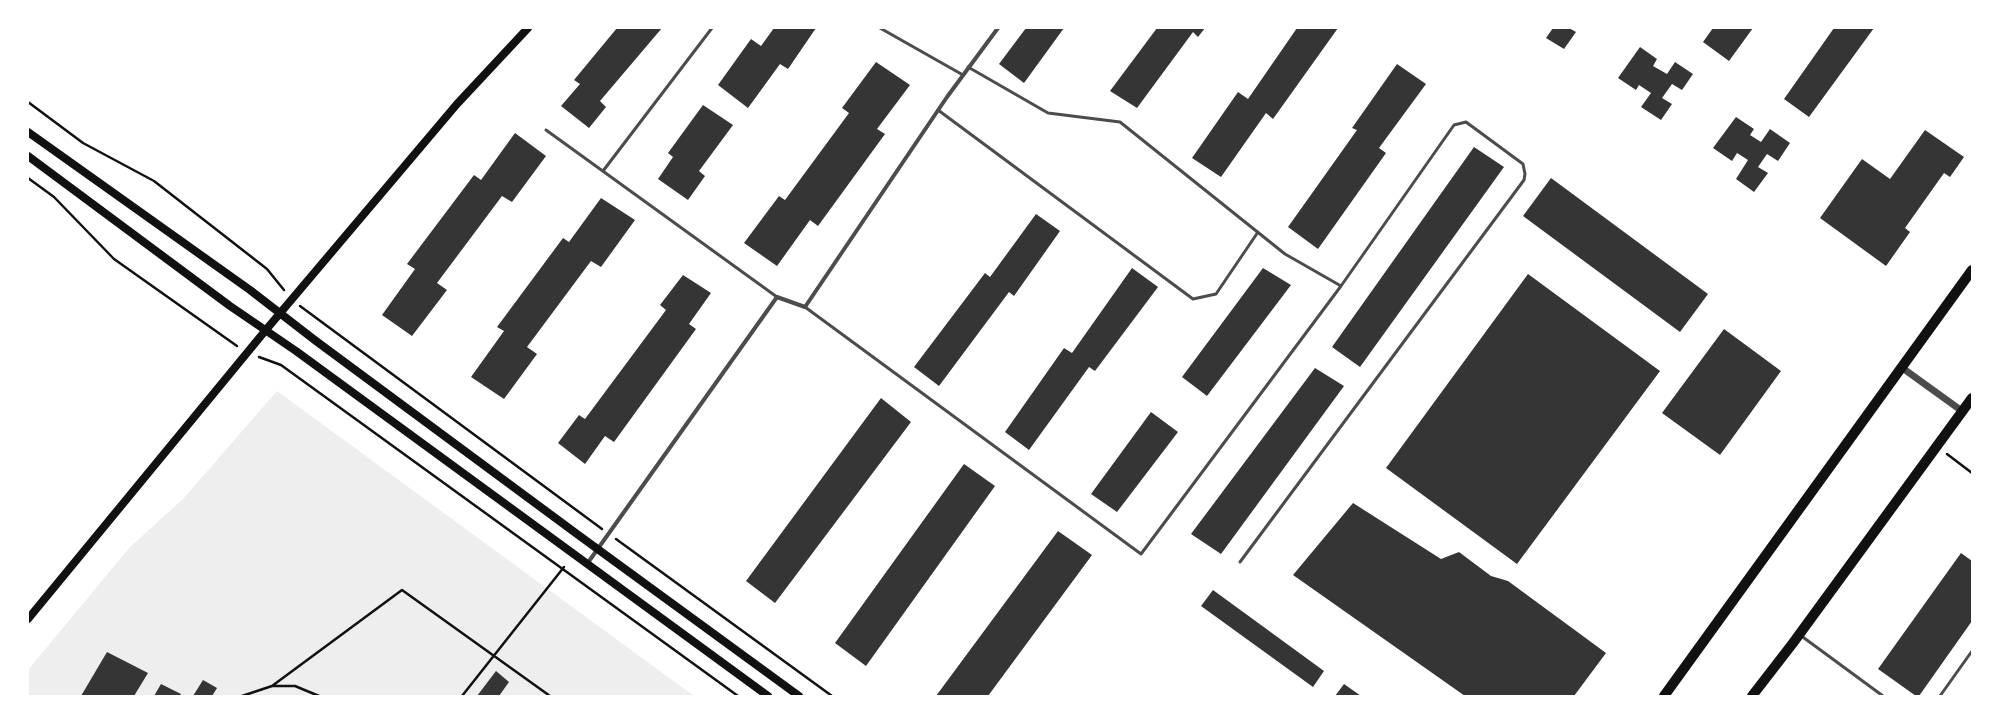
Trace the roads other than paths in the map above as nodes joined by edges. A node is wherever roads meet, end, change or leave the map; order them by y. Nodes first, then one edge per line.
1 (528, 28) edge
2 (712, 28) edge
3 (880, 28) edge
4 (998, 28) edge
5 (968, 67) junction
6 (963, 75) junction
7 (938, 110) junction
8 (546, 130) dead end
9 (28, 132) edge
10 (28, 156) edge
11 (603, 171) junction
12 (1258, 232) junction
13 (1972, 270) edge
14 (1341, 286) junction
15 (777, 297) junction
16 (806, 307) junction
17 (281, 313) junction
18 (265, 331) junction
19 (1901, 367) junction
20 (1972, 398) edge
21 (1962, 411) junction
22 (598, 549) junction
23 (1240, 562) dead end
24 (587, 564) junction
25 (28, 619) edge
26 (1799, 634) junction
27 (1972, 651) edge
28 (768, 696) edge
29 (799, 696) edge
30 (1664, 696) edge
31 (1752, 696) edge
32 (1884, 696) edge
33 (1940, 696) edge

1 - 17 main road
2 - 11 lane
3 - 6 lane
4 - 5 street
5 - 6 street
5 - 12 lane
6 - 7 street
7 - 12 lane
7 - 16 street
8 - 11 lane
9 - 17 main road
10 - 18 main road
11 - 15 lane
12 - 14 lane
13 - 19 main road
14 - 16 lane
14 - 23 lane
15 - 16 street
15 - 22 street
17 - 18 main road
17 - 22 main road
18 - 24 main road
18 - 25 main road
19 - 21 street
19 - 30 main road
20 - 21 main road
21 - 26 main road
22 - 24 street
22 - 29 main road
24 - 28 main road
26 - 31 main road
26 - 32 lane
27 - 33 lane

